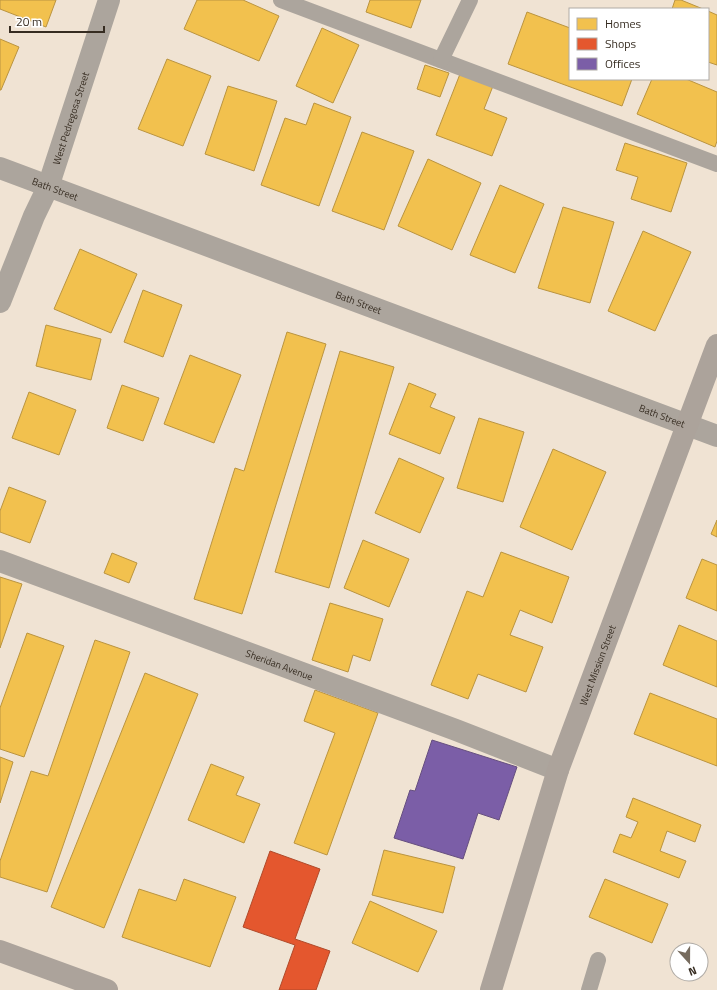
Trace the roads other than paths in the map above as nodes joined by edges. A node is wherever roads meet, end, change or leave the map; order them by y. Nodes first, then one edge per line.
1 (109, 0) edge
2 (281, 0) edge
3 (470, 0) edge
4 (441, 60) junction
5 (717, 164) edge
6 (0, 168) edge
7 (48, 187) junction
8 (0, 302) edge
9 (717, 345) edge
10 (688, 426) junction
11 (717, 436) edge
12 (0, 561) edge
13 (558, 770) junction
14 (0, 951) edge
15 (598, 960) dead end
16 (107, 990) edge
17 (490, 990) edge
18 (588, 990) edge

1 - 7 street, West Pedregosa Street
2 - 4 lane
3 - 4 lane
4 - 5 lane
6 - 7 street, Bath Street
7 - 8 street, West Pedregosa Street
7 - 10 street, Bath Street
9 - 10 main road, West Mission Street
10 - 11 street, Bath Street
10 - 13 main road, West Mission Street
12 - 13 street, Sheridan Avenue
13 - 17 main road, West Mission Street
14 - 16 main road
15 - 18 lane

